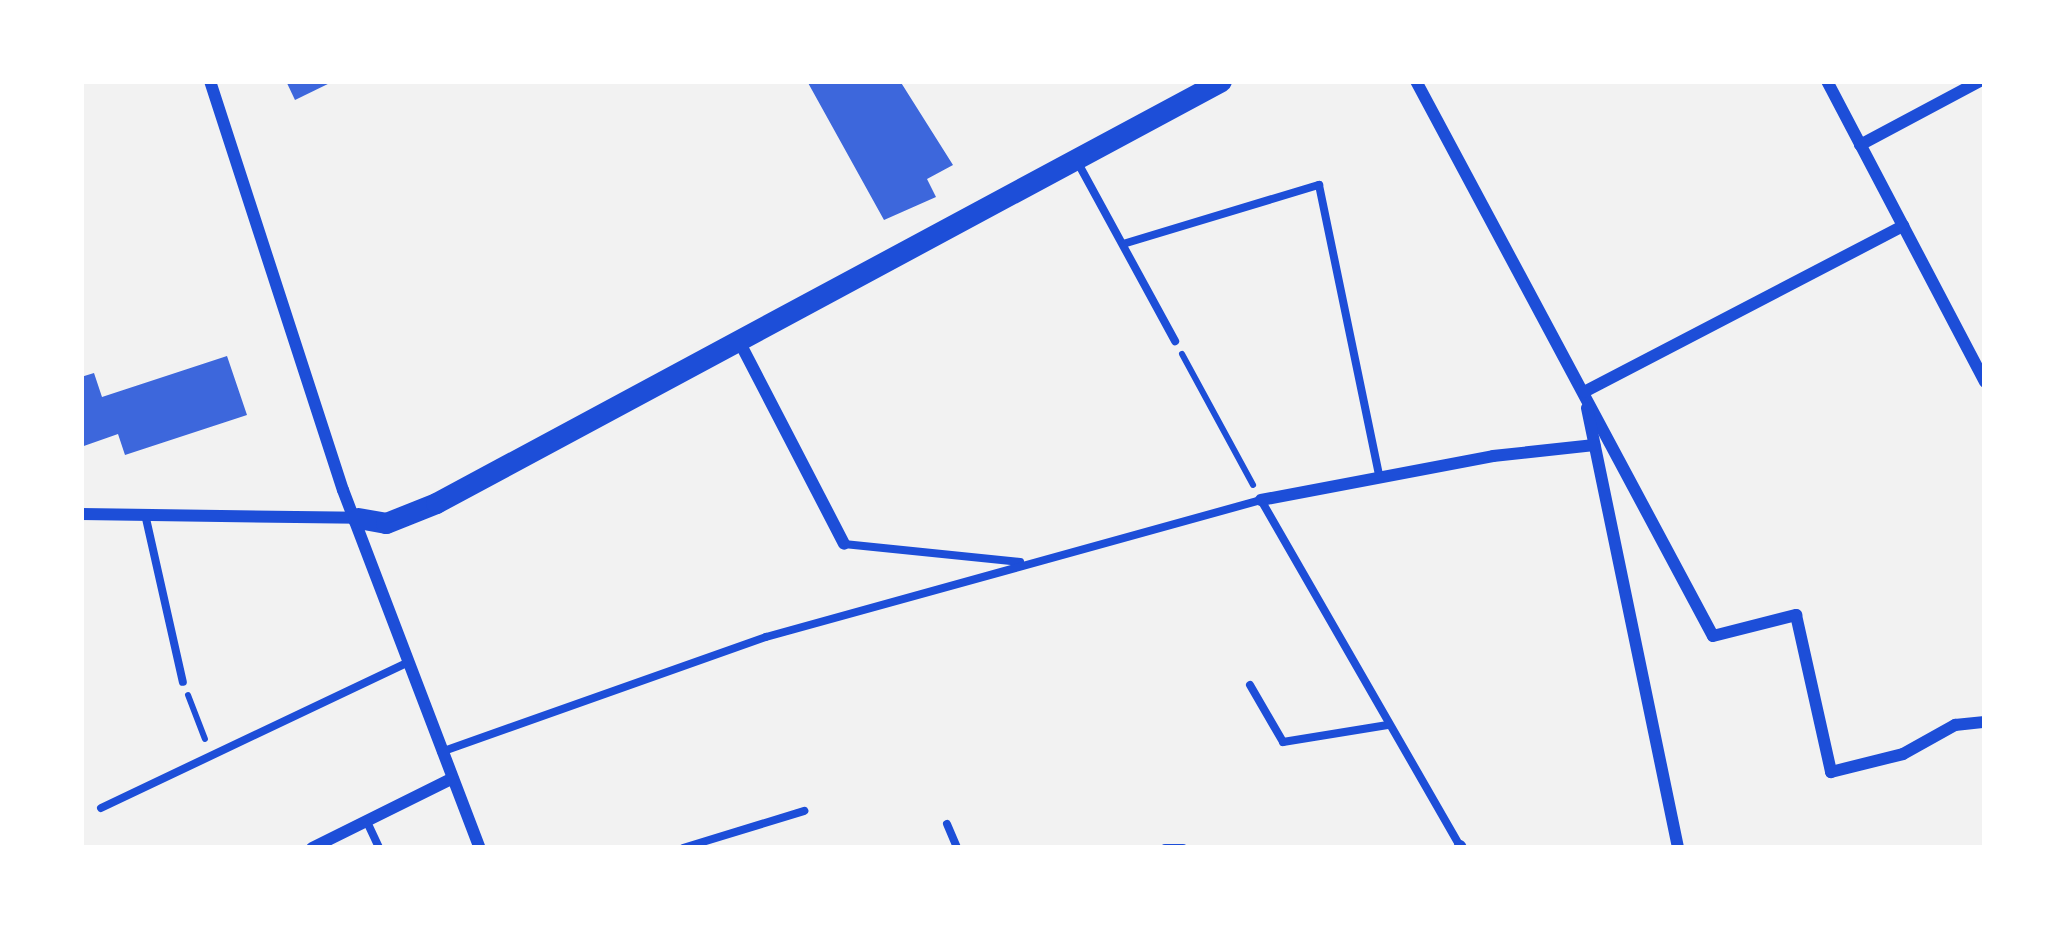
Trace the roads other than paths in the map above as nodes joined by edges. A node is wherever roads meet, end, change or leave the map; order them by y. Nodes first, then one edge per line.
1 (210, 81) edge
2 (1221, 81) edge
3 (1416, 81) edge
4 (1827, 81) edge
5 (1972, 83) edge
6 (1860, 145) junction
7 (1077, 160) junction
8 (1903, 226) junction
9 (1123, 244) junction
10 (1175, 340) road end
11 (740, 343) junction
12 (1985, 382) edge
13 (1584, 392) junction
14 (1594, 445) junction
15 (1379, 476) junction
16 (1261, 500) junction
17 (81, 514) edge
18 (145, 514) junction
19 (358, 518) junction
20 (844, 544) joint
21 (1027, 563) junction
22 (406, 663) junction
23 (183, 682) road end
24 (1250, 685) dead end
25 (1985, 722) edge
26 (1388, 725) junction
27 (440, 752) junction
28 (451, 779) junction
29 (100, 808) dead end
30 (804, 811) dead end
31 (368, 824) junction
32 (946, 824) dead end
33 (1460, 847) edge
34 (312, 848) edge
35 (379, 848) edge
36 (479, 848) edge
37 (683, 848) edge
38 (957, 848) edge
39 (1165, 848) edge
40 (1183, 848) edge
41 (1678, 848) edge

1 - 19 street
2 - 7 street
3 - 13 street
4 - 6 street
5 - 6 street
6 - 8 street
7 - 9 lane
7 - 11 street
8 - 12 street
8 - 13 street
9 - 10 lane
9 - 15 lane
11 - 19 street
11 - 20 street
13 - 14 street
13 - 25 street
14 - 15 street
14 - 41 street
15 - 16 street
16 - 21 lane
16 - 26 lane
17 - 18 street
18 - 19 street
18 - 23 lane
19 - 22 street
20 - 21 lane
21 - 27 lane
22 - 27 street
22 - 29 lane
24 - 26 lane
26 - 33 lane
27 - 28 street
28 - 31 street
28 - 36 street
30 - 37 lane
31 - 34 street
31 - 35 lane
32 - 38 lane
39 - 40 lane

